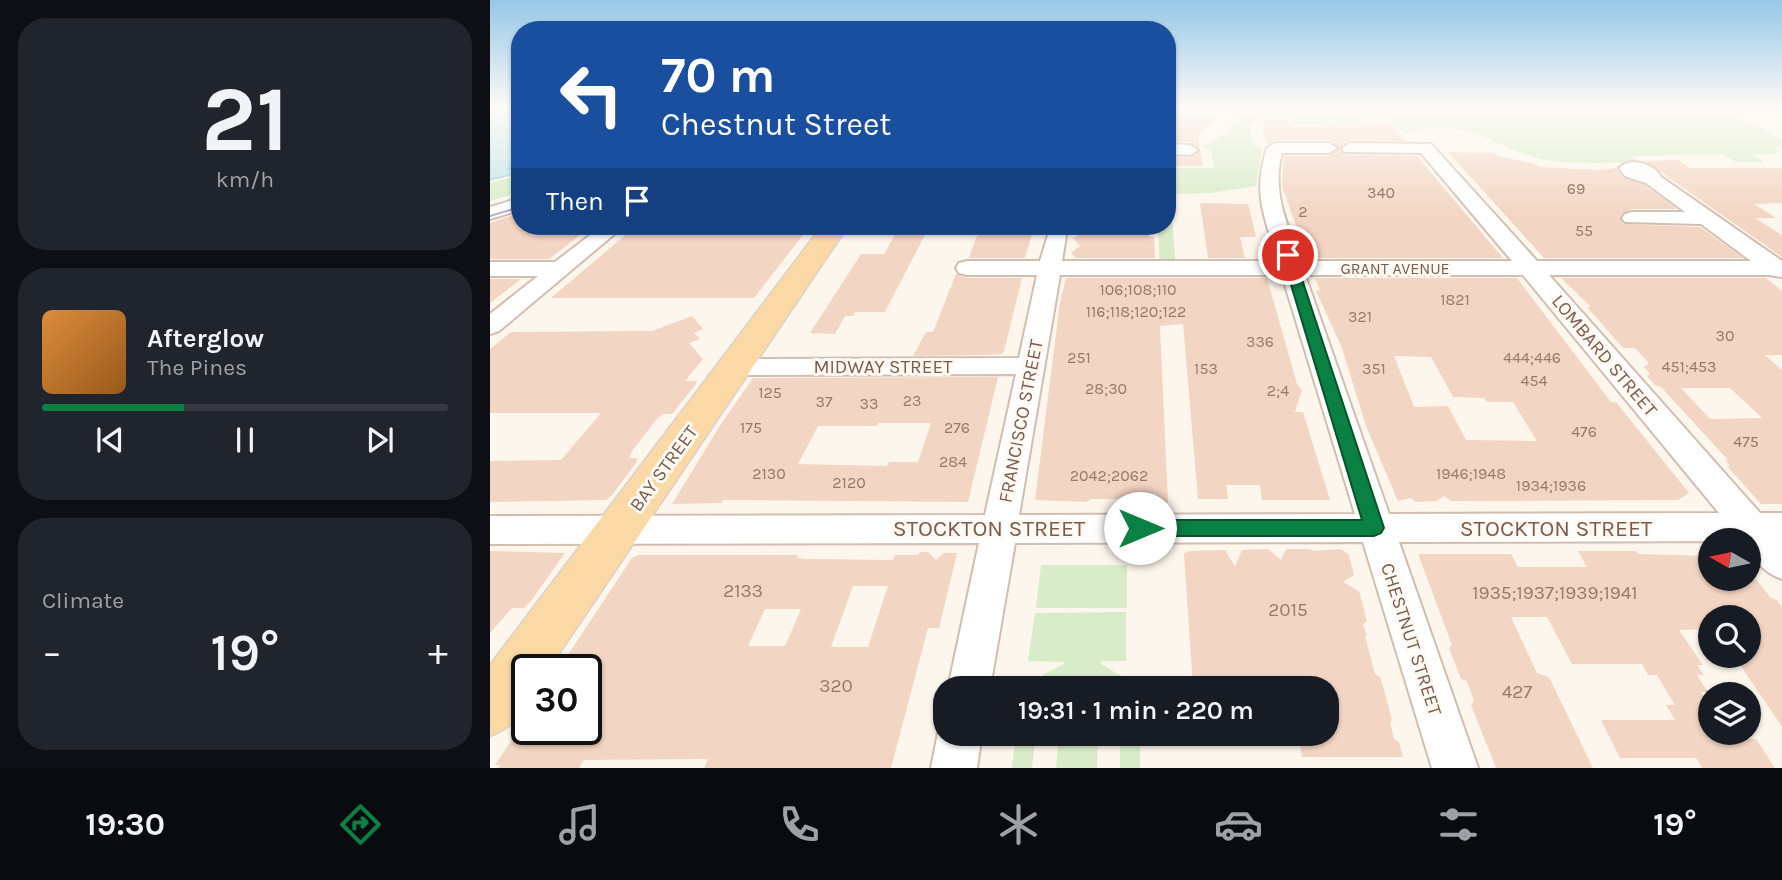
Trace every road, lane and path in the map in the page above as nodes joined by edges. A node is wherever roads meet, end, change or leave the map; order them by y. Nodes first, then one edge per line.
1 (1329, 148) dead end
2 (1350, 148) dead end
3 (1176, 149) edge
4 (1190, 149) dead end
5 (1651, 179) dead end
6 (511, 207) edge
7 (490, 213) edge
8 (1632, 218) dead end
9 (1705, 218) junction
10 (603, 235) edge
11 (829, 235) edge
12 (1056, 236) dead end
13 (967, 268) dead end
14 (1050, 268) junction
15 (1292, 268) junction
16 (1530, 268) junction
17 (490, 269) edge
18 (560, 269) junction
19 (1780, 270) edge
20 (490, 326) edge
21 (1030, 366) junction
22 (735, 367) junction
23 (1766, 527) edge
24 (999, 528) junction
25 (1374, 528) junction
26 (619, 529) junction
27 (490, 530) edge
28 (1782, 564) edge
29 (971, 676) edge
30 (490, 709) edge
31 (958, 746) edge
32 (954, 768) edge
33 (1455, 768) edge

1 - 15 street, CHESTNUT STREET
2 - 16 street, LOMBARD STREET
3 - 4 street
5 - 9 street
6 - 7 street
8 - 9 street
9 - 19 street
10 - 18 street
11 - 22 main road, BAY STREET
12 - 14 street, FRANCISCO STREET
13 - 14 street, GRANT AVENUE
14 - 15 street, GRANT AVENUE
14 - 21 street, FRANCISCO STREET
15 - 16 street, GRANT AVENUE
15 - 25 street, CHESTNUT STREET
16 - 19 street, GRANT AVENUE
16 - 23 street, LOMBARD STREET
17 - 18 street
18 - 20 street
21 - 22 street, MIDWAY STREET
21 - 24 street, FRANCISCO STREET
22 - 26 main road, BAY STREET
23 - 25 street, STOCKTON STREET
23 - 28 street, LOMBARD STREET
24 - 25 street, STOCKTON STREET
24 - 26 street, STOCKTON STREET
24 - 29 street, FRANCISCO STREET
25 - 33 street, CHESTNUT STREET
26 - 27 street, STOCKTON STREET
26 - 30 main road, BAY STREET
31 - 32 street

